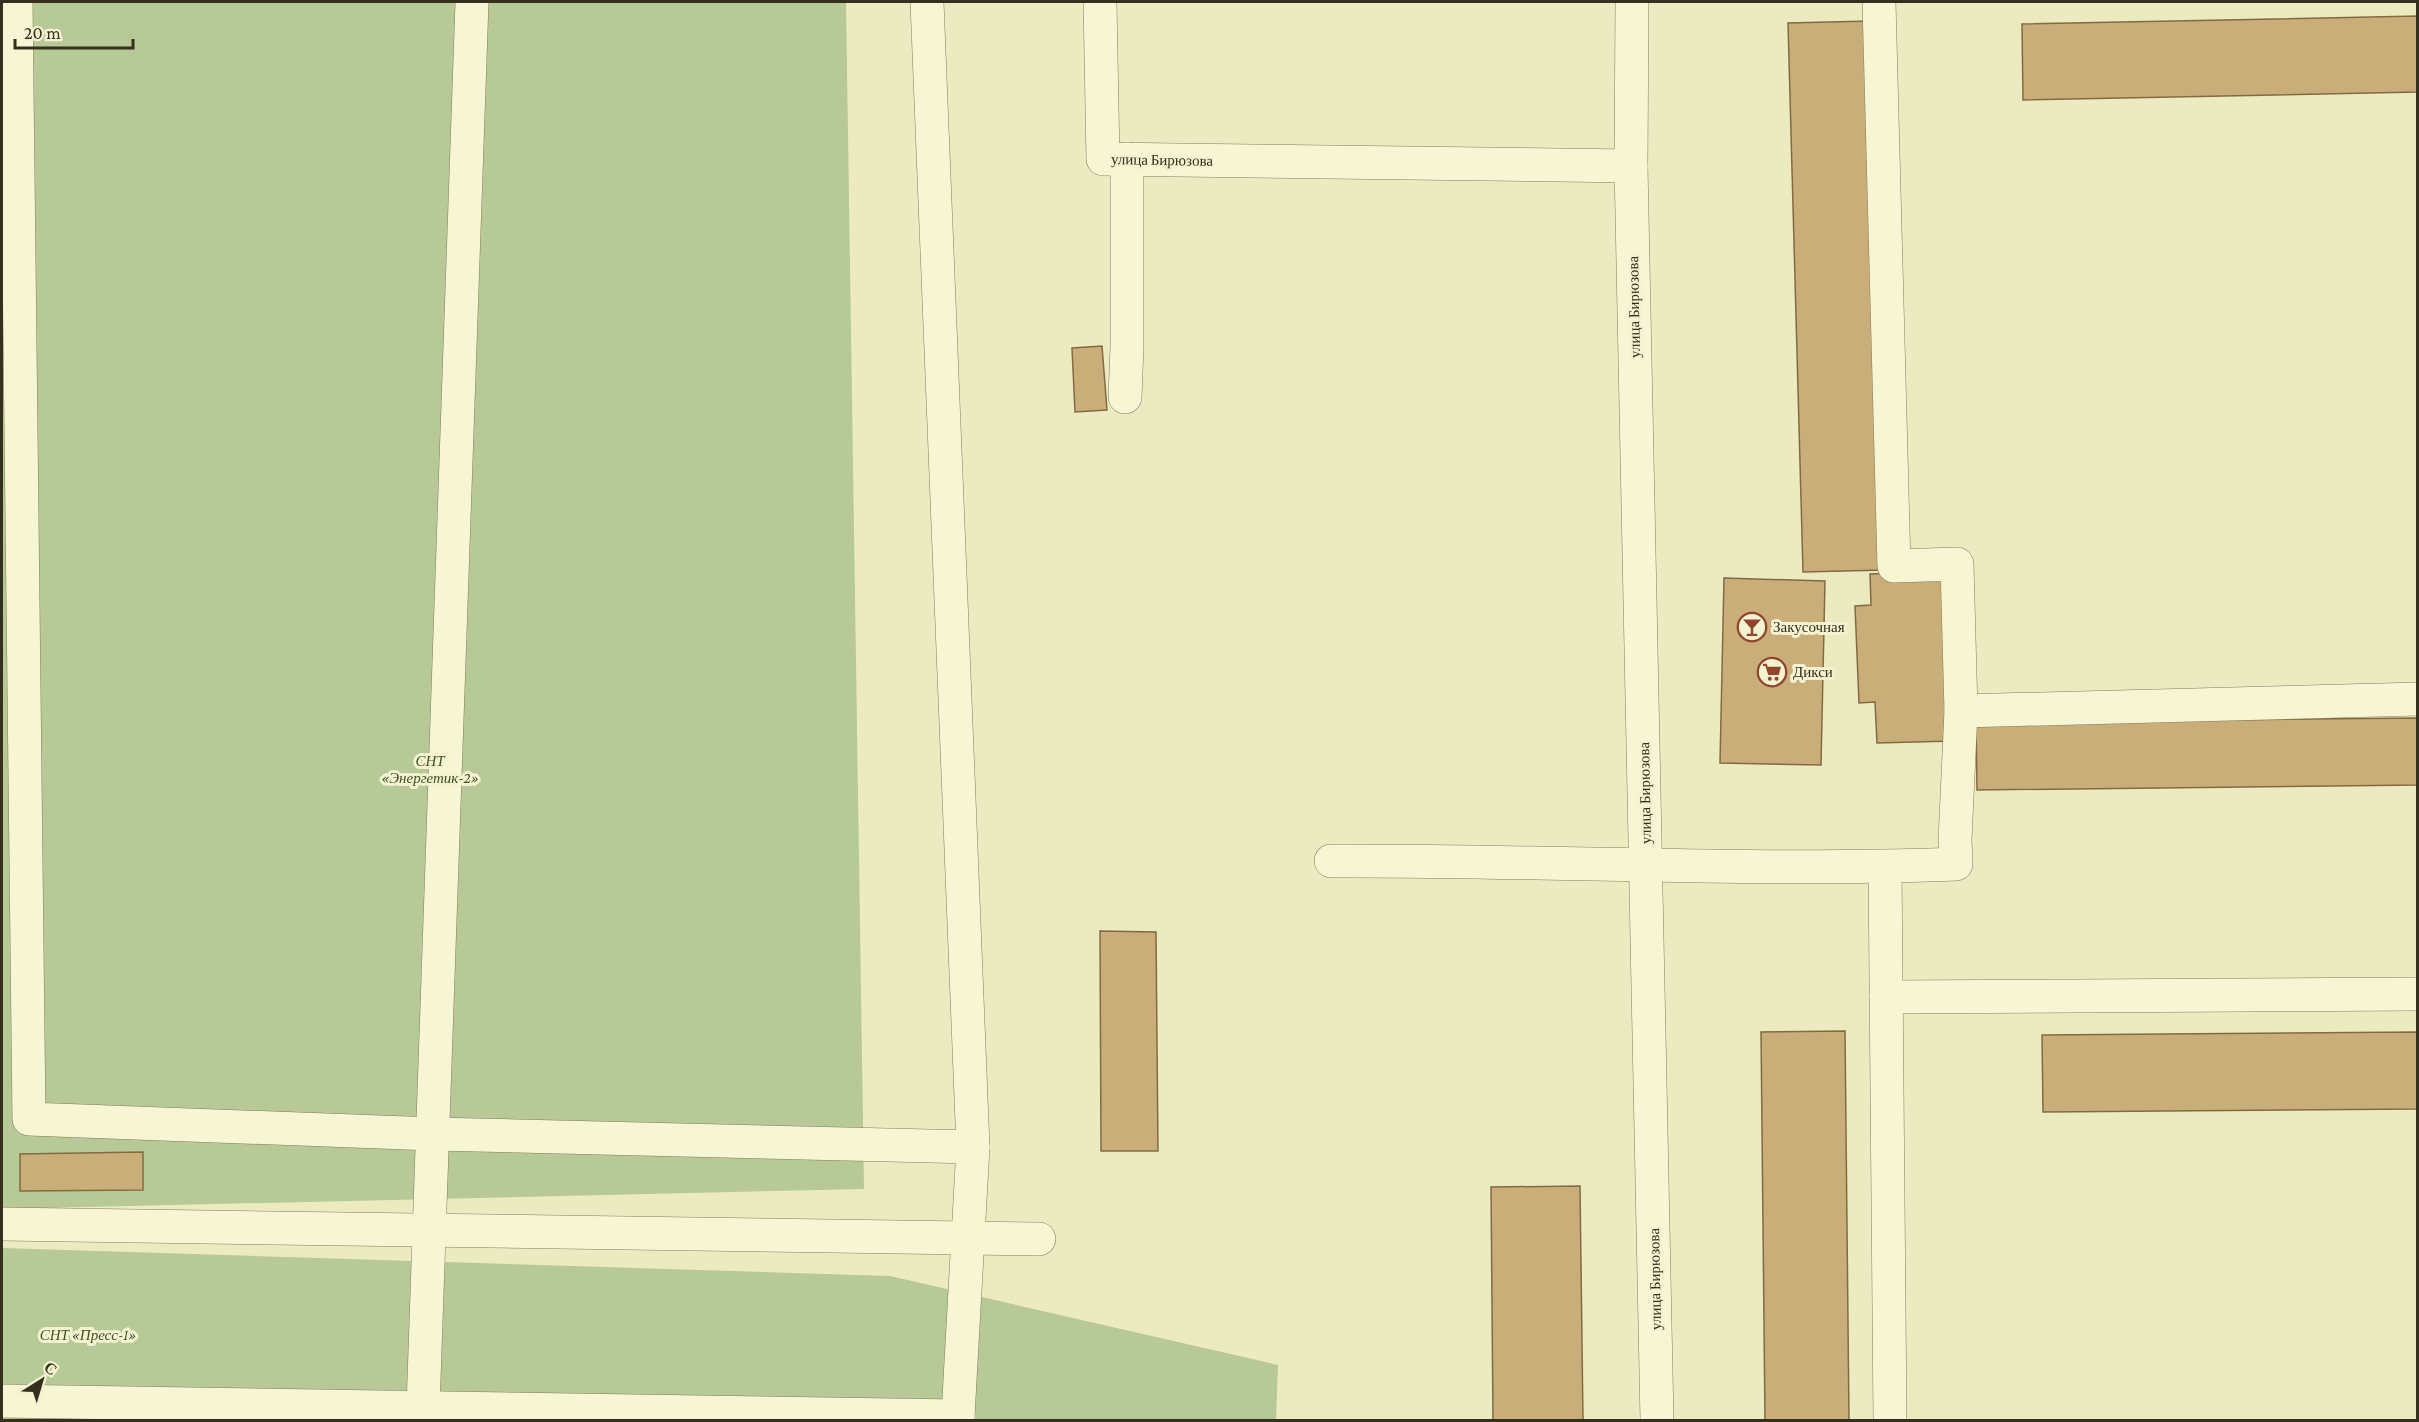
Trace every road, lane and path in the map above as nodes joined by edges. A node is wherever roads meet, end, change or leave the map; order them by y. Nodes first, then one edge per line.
1 (16, 2) edge
2 (471, 2) edge
3 (927, 2) edge
4 (1100, 2) edge
5 (1632, 2) edge
6 (1879, 2) edge
7 (1127, 159) junction
8 (1631, 166) junction
9 (1125, 397) dead end
10 (2418, 699) edge
11 (1961, 711) junction
12 (1331, 861) dead end
13 (1647, 867) junction
14 (1885, 867) junction
15 (2418, 994) edge
16 (1886, 997) junction
17 (433, 1134) junction
18 (973, 1147) junction
19 (2, 1224) edge
20 (429, 1231) junction
21 (1040, 1239) dead end
22 (2, 1401) edge
23 (423, 1408) junction
24 (247, 1413) edge
25 (529, 1415) edge
26 (809, 1417) edge
27 (958, 1418) edge
28 (1658, 1420) edge
29 (1890, 1420) edge

1 - 17 street
2 - 17 street
3 - 18 street
4 - 7 street, улица Бирюзова
5 - 8 street, улица Бирюзова
6 - 11 street
7 - 8 street, улица Бирюзова
7 - 9 street
8 - 13 street, улица Бирюзова
10 - 11 street
11 - 14 street
12 - 13 street
13 - 14 street
13 - 28 street, улица Бирюзова
14 - 16 street
15 - 16 street
16 - 29 street
17 - 18 street
17 - 20 street
18 - 27 street
19 - 20 street
20 - 21 street
20 - 23 street
22 - 24 street
23 - 24 street
23 - 25 street
25 - 26 street
26 - 27 street

